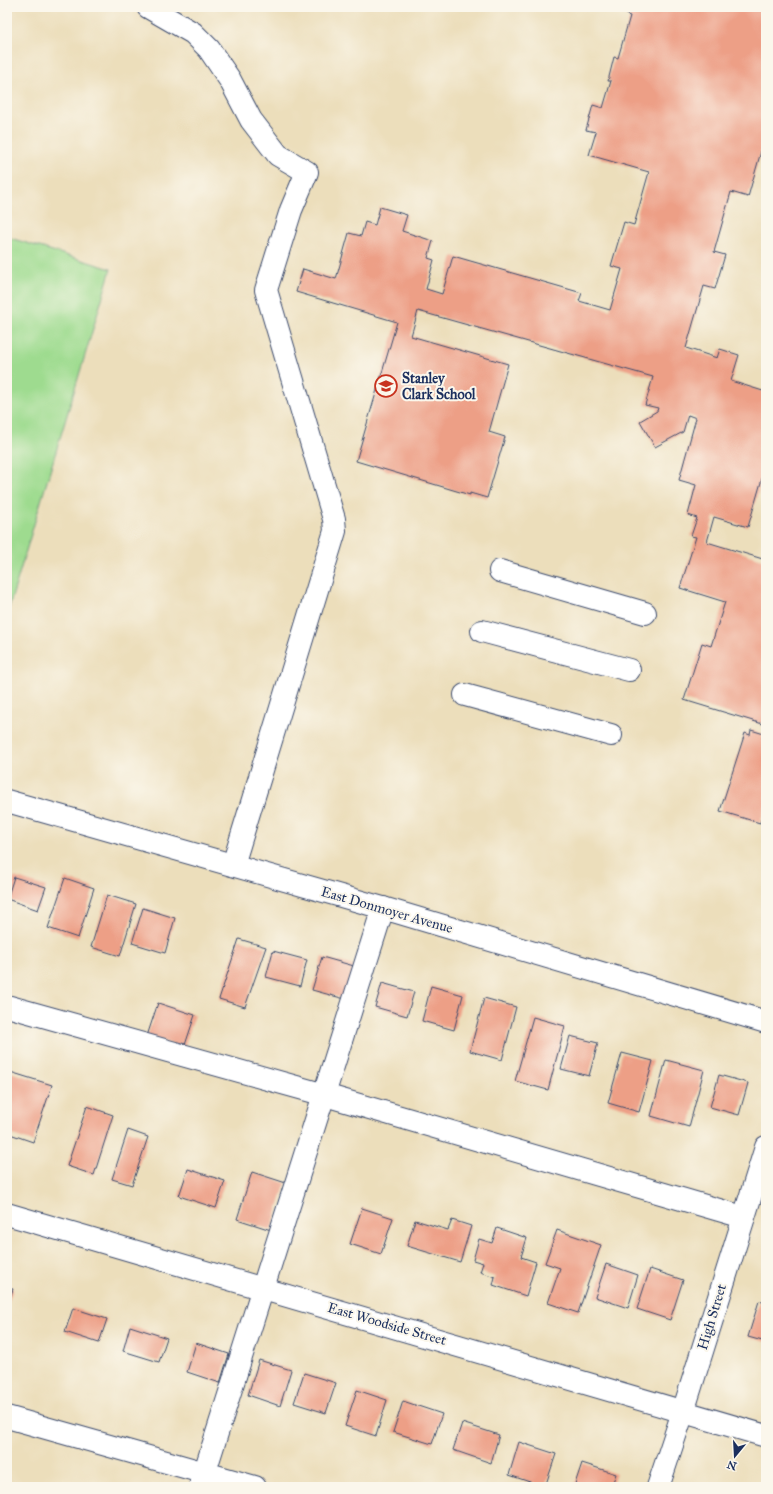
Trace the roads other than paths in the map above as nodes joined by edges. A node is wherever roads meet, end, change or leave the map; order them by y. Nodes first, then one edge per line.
1 (148, 7) edge
2 (500, 571) dead end
3 (645, 613) dead end
4 (482, 631) dead end
5 (629, 670) dead end
6 (466, 694) dead end
7 (611, 735) dead end
8 (7, 801) edge
9 (233, 865) junction
10 (383, 908) junction
11 (7, 1006) edge
12 (766, 1022) edge
13 (325, 1095) junction
14 (766, 1147) edge
15 (7, 1214) edge
16 (743, 1217) junction
17 (264, 1288) junction
18 (683, 1412) junction
19 (7, 1417) edge
20 (766, 1436) edge
21 (203, 1480) edge
22 (255, 1487) edge
23 (658, 1487) edge

1 - 9 street
2 - 3 street
4 - 5 street
6 - 7 street
8 - 9 street, East Donmoyer Avenue
9 - 10 street, East Donmoyer Avenue
10 - 12 street, East Donmoyer Avenue
10 - 13 street
11 - 13 street
13 - 16 street
13 - 17 street
14 - 16 street, High Street
15 - 17 street, East Woodside Street
16 - 18 street, High Street
17 - 18 street, East Woodside Street
17 - 21 street
18 - 20 street, East Woodside Street
18 - 23 street, High Street
19 - 21 street
21 - 22 street

